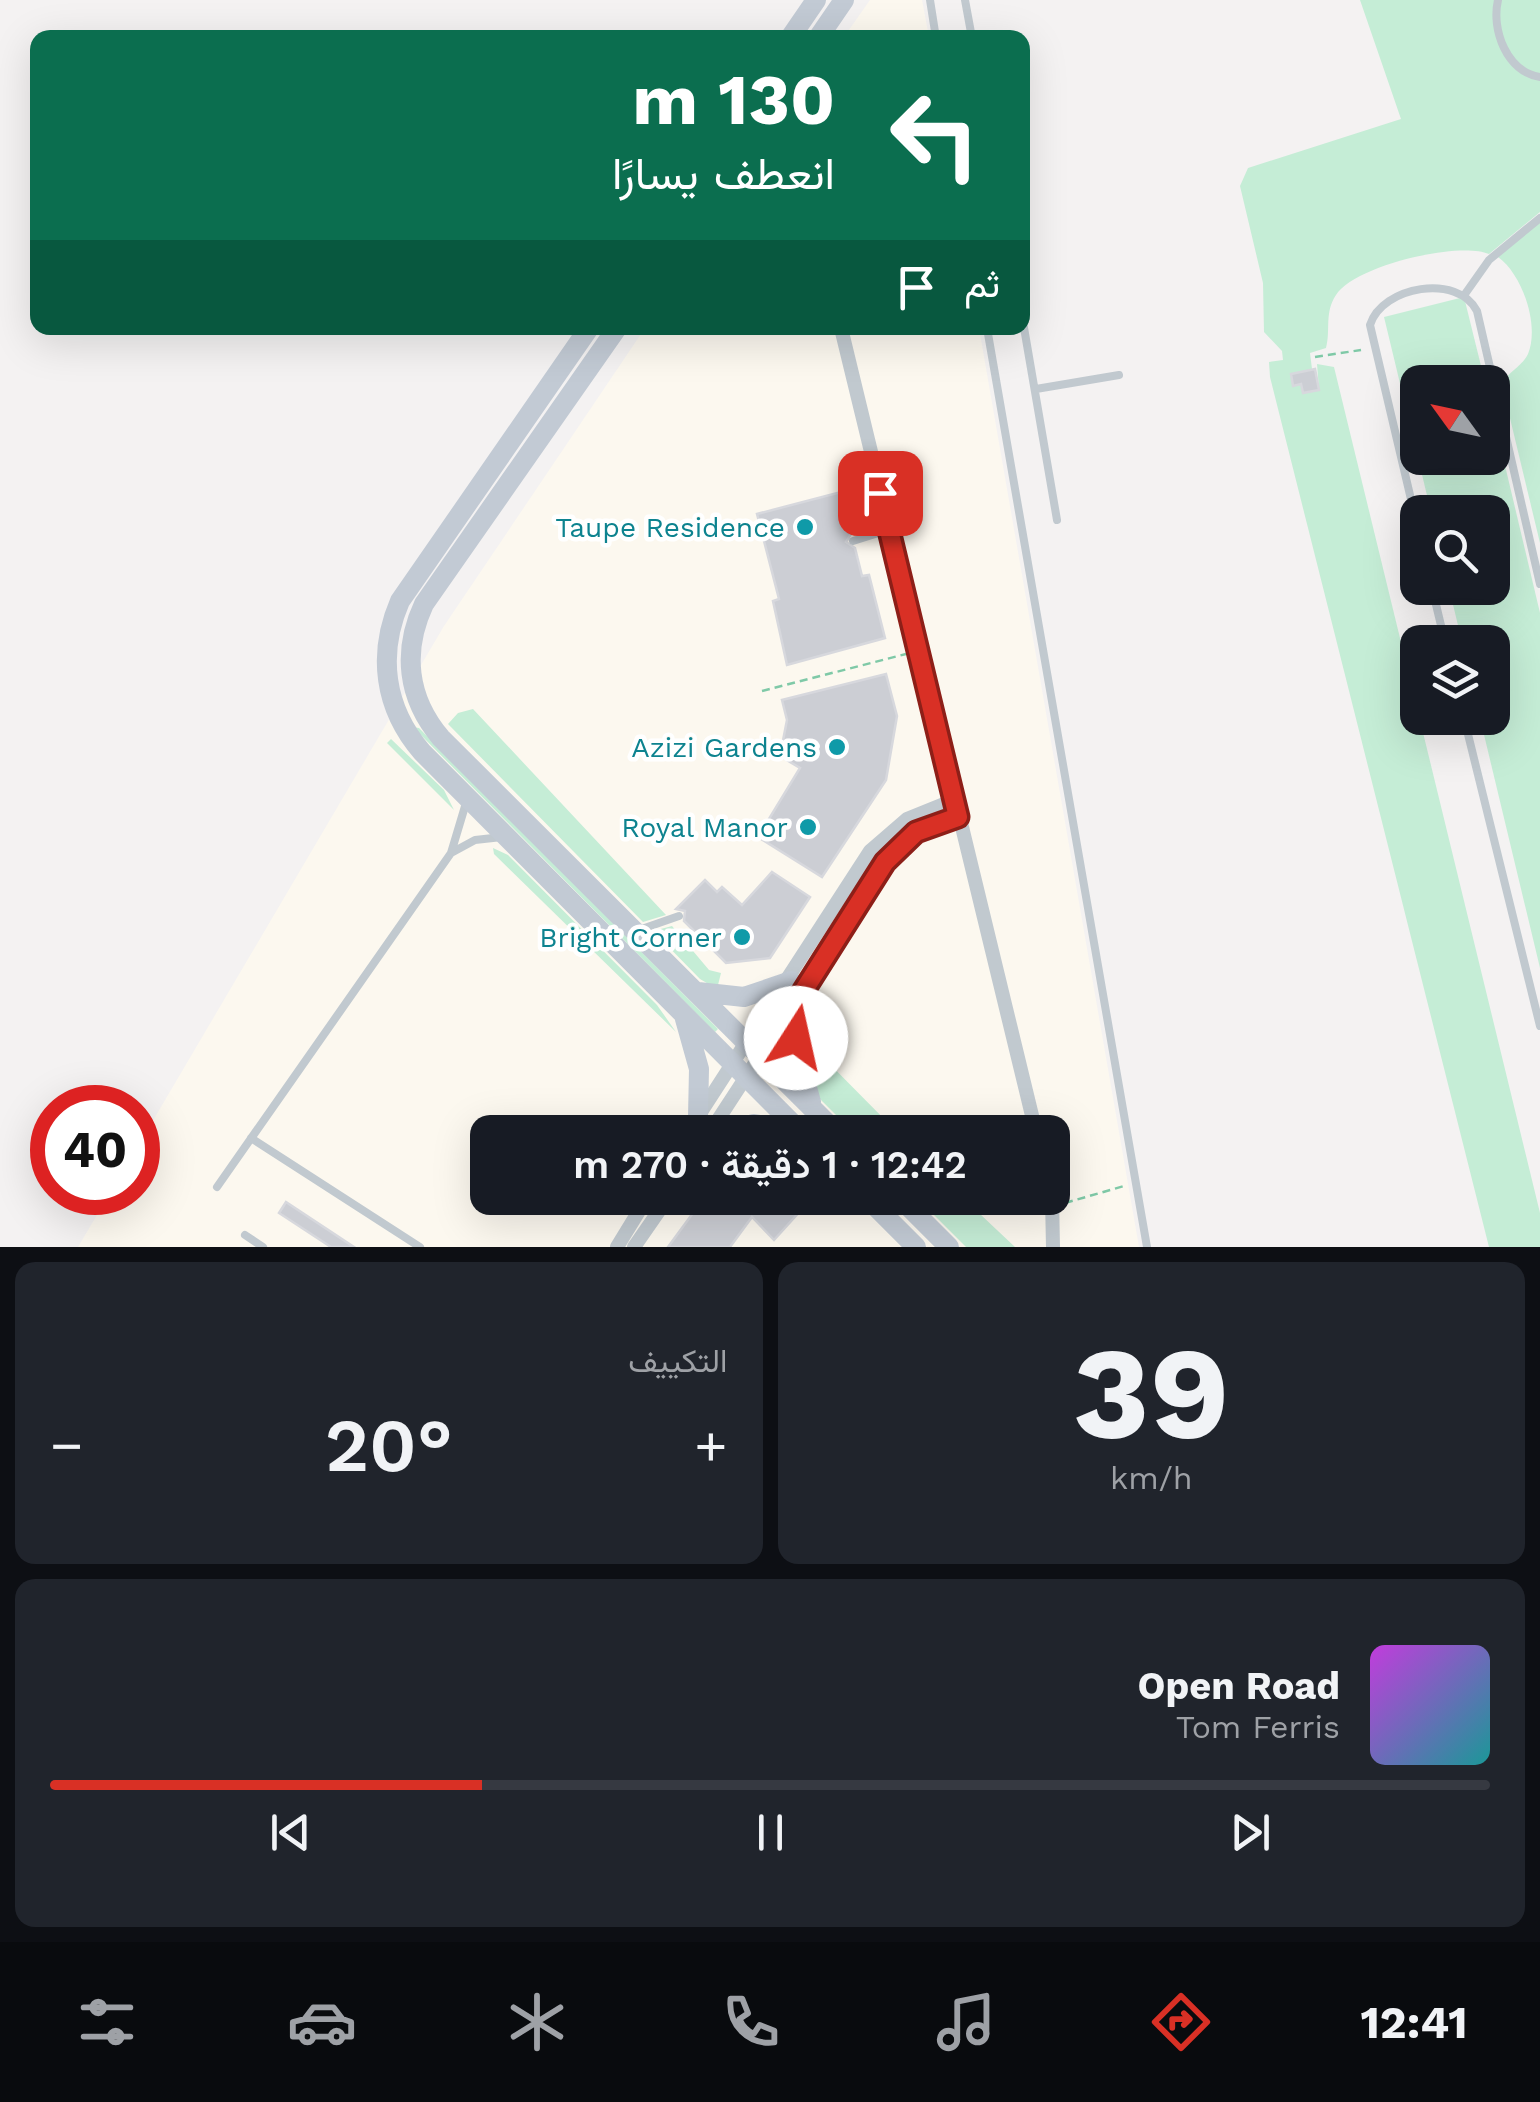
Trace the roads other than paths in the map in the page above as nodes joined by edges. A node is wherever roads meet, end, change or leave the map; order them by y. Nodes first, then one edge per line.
1 (816, 0) edge
2 (844, 0) edge
3 (930, 0) edge
4 (965, 0) edge
5 (1498, 0) edge
6 (795, 30) edge
7 (823, 30) edge
8 (935, 30) edge
9 (971, 30) edge
10 (1540, 78) edge
11 (1540, 218) edge
12 (1464, 294) junction
13 (598, 335) edge
14 (599, 335) edge
15 (843, 335) edge
16 (988, 335) edge
17 (1026, 335) edge
18 (1119, 375) dead end
19 (1036, 389) junction
20 (1410, 495) edge
21 (1057, 520) dead end
22 (888, 530) junction
23 (853, 541) dead end
24 (1540, 584) edge
25 (415, 696) junction
26 (392, 701) junction
27 (1468, 735) edge
28 (466, 794) junction
29 (954, 800) junction
30 (958, 817) junction
31 (511, 839) junction
32 (450, 854) junction
33 (679, 916) dead end
34 (636, 931) junction
35 (795, 989) junction
36 (698, 992) junction
37 (683, 1012) junction
38 (1540, 1026) edge
39 (755, 1050) junction
40 (741, 1071) junction
41 (816, 1112) junction
42 (699, 1115) edge
43 (709, 1115) edge
44 (784, 1115) edge
45 (819, 1115) edge
46 (1032, 1115) edge
47 (251, 1138) junction
48 (217, 1187) dead end
49 (637, 1215) edge
50 (656, 1215) edge
51 (884, 1215) edge
52 (917, 1215) edge
53 (1053, 1215) edge
54 (245, 1235) dead end
55 (263, 1247) edge
56 (420, 1247) edge
57 (617, 1247) edge
58 (634, 1247) edge
59 (916, 1247) edge
60 (949, 1247) edge
61 (1053, 1247) edge
62 (1148, 1247) edge

1 - 6 street
2 - 7 street
3 - 8 lane
4 - 9 lane
5 - 10 lane
11 - 12 lane
12 - 20 lane
12 - 24 lane
13 - 26 street
14 - 25 street
15 - 22 street
16 - 62 lane
17 - 19 lane
18 - 19 lane
19 - 21 lane
22 - 23 lane
22 - 29 street
25 - 26 street
25 - 34 street
26 - 28 street
27 - 38 lane
28 - 31 street
28 - 32 lane
29 - 30 street
29 - 35 street
30 - 35 street
30 - 46 street
31 - 32 lane
31 - 37 street
32 - 47 lane
33 - 34 lane
34 - 36 street
35 - 36 street
35 - 39 street
35 - 41 street
36 - 39 street
37 - 40 street
37 - 42 street
39 - 40 street
39 - 41 street
40 - 43 street
40 - 44 street
41 - 45 street
47 - 48 lane
47 - 56 lane
49 - 57 street
50 - 58 street
51 - 59 street
52 - 60 street
53 - 61 street
54 - 55 lane

